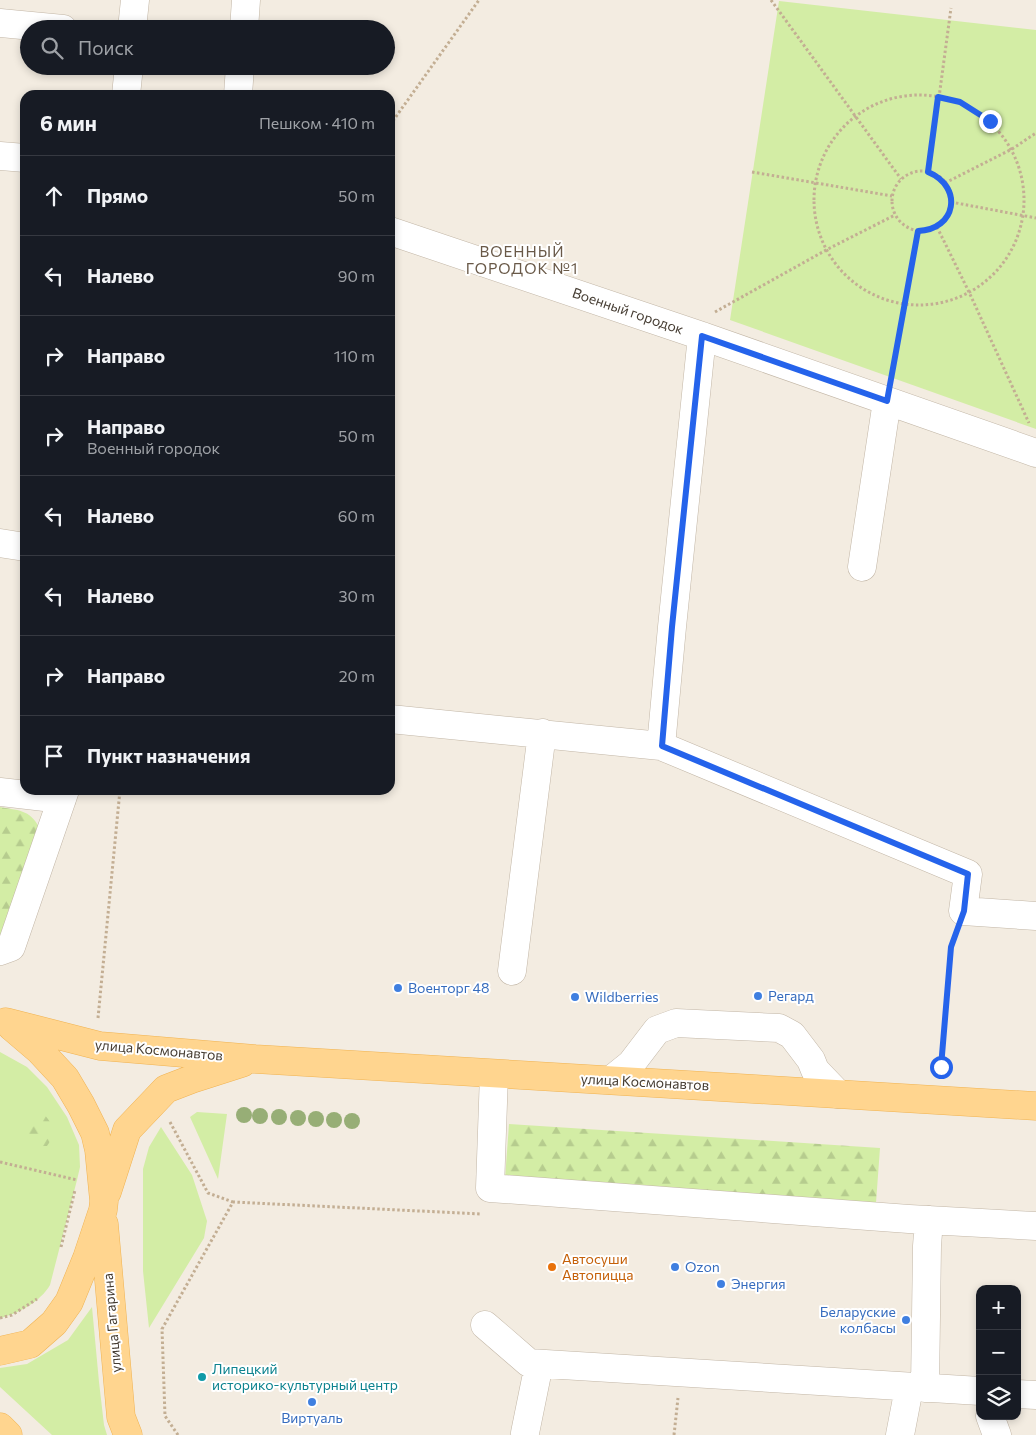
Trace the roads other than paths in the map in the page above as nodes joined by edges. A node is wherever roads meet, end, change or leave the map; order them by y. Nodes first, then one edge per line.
1 (135, 0) edge
2 (246, 0) edge
3 (133, 20) edge
4 (245, 20) edge
5 (0, 23) edge
6 (20, 25) edge
7 (128, 75) edge
8 (239, 75) edge
9 (127, 90) edge
10 (238, 90) edge
11 (0, 156) edge
12 (20, 158) edge
13 (395, 232) edge
14 (708, 325) junction
15 (887, 401) junction
16 (1034, 441) edge
17 (0, 543) edge
18 (20, 546) edge
19 (862, 567) dead end
20 (395, 719) edge
21 (542, 733) junction
22 (662, 746) junction
23 (0, 792) edge
24 (20, 793) edge
25 (64, 795) edge
26 (1036, 916) edge
27 (0, 951) edge
28 (512, 971) dead end
29 (3, 1021) edge
30 (255, 1059) junction
31 (494, 1074) junction
32 (611, 1080) junction
33 (838, 1094) junction
34 (1036, 1106) edge
35 (103, 1206) junction
36 (929, 1220) junction
37 (1036, 1226) edge
38 (485, 1325) dead end
39 (0, 1351) edge
40 (538, 1364) junction
41 (917, 1388) junction
42 (976, 1391) edge
43 (1021, 1394) edge
44 (1036, 1396) edge
45 (991, 1420) edge
46 (0, 1427) edge
47 (525, 1433) dead end
48 (8, 1435) edge
49 (128, 1435) edge
50 (900, 1435) edge
51 (997, 1435) edge

1 - 3 lane
2 - 4 lane
5 - 6 lane
7 - 9 lane
8 - 10 lane
11 - 12 lane
13 - 14 lane, Военный городок
14 - 15 lane, Военный городок
14 - 22 lane
15 - 16 lane, Военный городок
15 - 19 lane
17 - 18 lane
20 - 21 lane
21 - 22 lane
21 - 28 lane
22 - 26 lane
23 - 24 lane
25 - 27 lane
29 - 30 main road, улица Космонавтов
29 - 35 main road, улица Гагарина
30 - 31 main road, улица Космонавтов
30 - 35 main road, улица Космонавтов
31 - 32 main road, улица Космонавтов
31 - 36 lane
32 - 33 main road, улица Космонавтов
32 - 33 lane
33 - 34 main road, улица Космонавтов
35 - 39 main road, улица Космонавтов
35 - 49 main road, улица Гагарина
36 - 37 lane
36 - 41 lane
38 - 40 lane
40 - 41 lane
40 - 47 lane
41 - 42 lane
41 - 50 lane
43 - 44 lane
45 - 51 lane
46 - 48 main road

